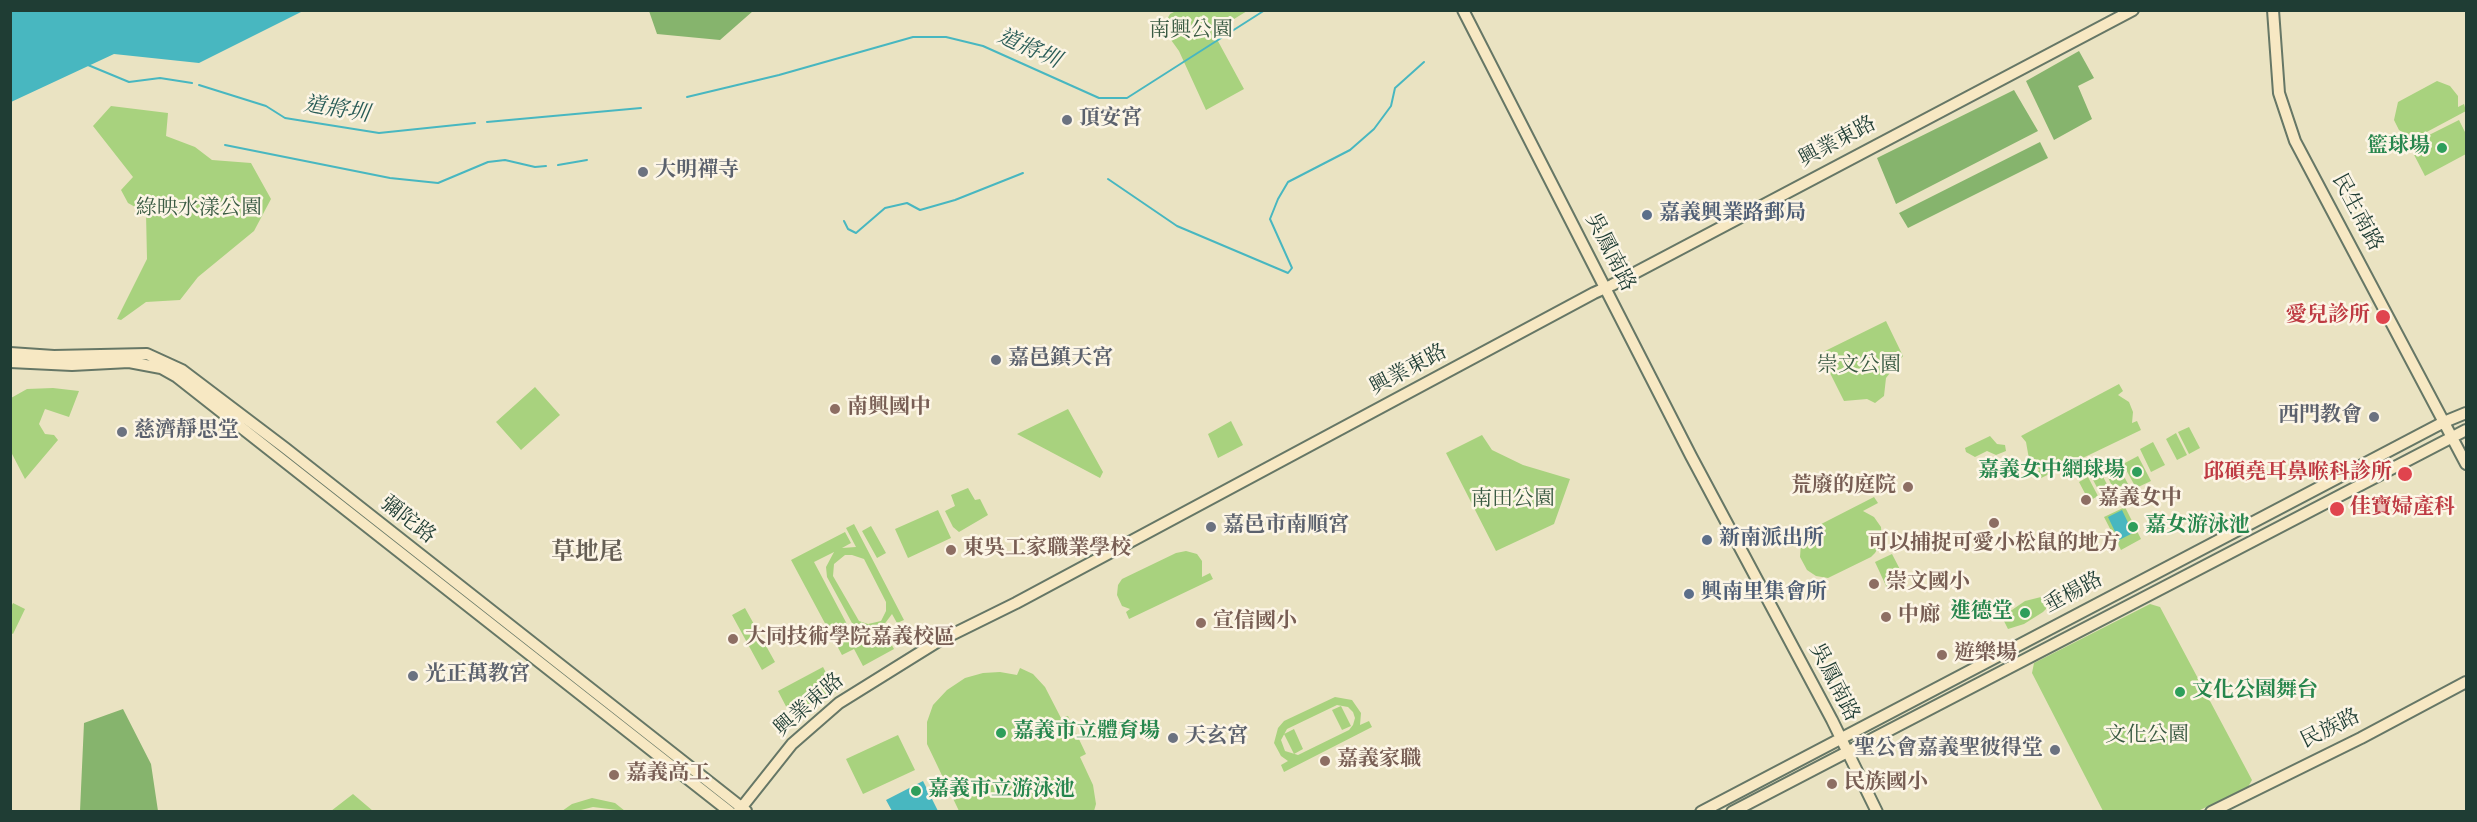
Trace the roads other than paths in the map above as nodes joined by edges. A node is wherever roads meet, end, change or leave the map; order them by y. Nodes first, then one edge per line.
1 (1456, 10) edge
2 (1463, 10) edge
3 (2133, 10) edge
4 (2273, 10) edge
5 (1603, 289) junction
6 (10, 353) edge
7 (10, 362) edge
8 (2466, 413) edge
9 (2444, 422) junction
10 (2466, 430) edge
11 (2453, 437) junction
12 (2466, 464) edge
13 (2466, 682) edge
14 (1840, 739) junction
15 (1846, 752) junction
16 (739, 810) edge
17 (1701, 812) edge
18 (1732, 812) edge
19 (1877, 812) edge
20 (2211, 812) edge

1 - 5 street, 吳鳳南路
2 - 5 street, 吳鳳南路
3 - 5 street, 興業東路
4 - 9 street, 民生南路
5 - 14 street, 吳鳳南路
5 - 16 street, 興業東路
6 - 16 street, 彌陀路
7 - 16 street, 彌陀路
8 - 9 street, 垂楊路
9 - 11 street, 民生南路
9 - 14 street, 垂楊路
10 - 11 street, 垂楊路
11 - 12 street, 民生南路
11 - 15 street, 垂楊路
13 - 20 street, 民族路
14 - 15 street, 吳鳳南路
14 - 17 street, 垂楊路
15 - 18 street, 垂楊路
15 - 19 street, 吳鳳南路

